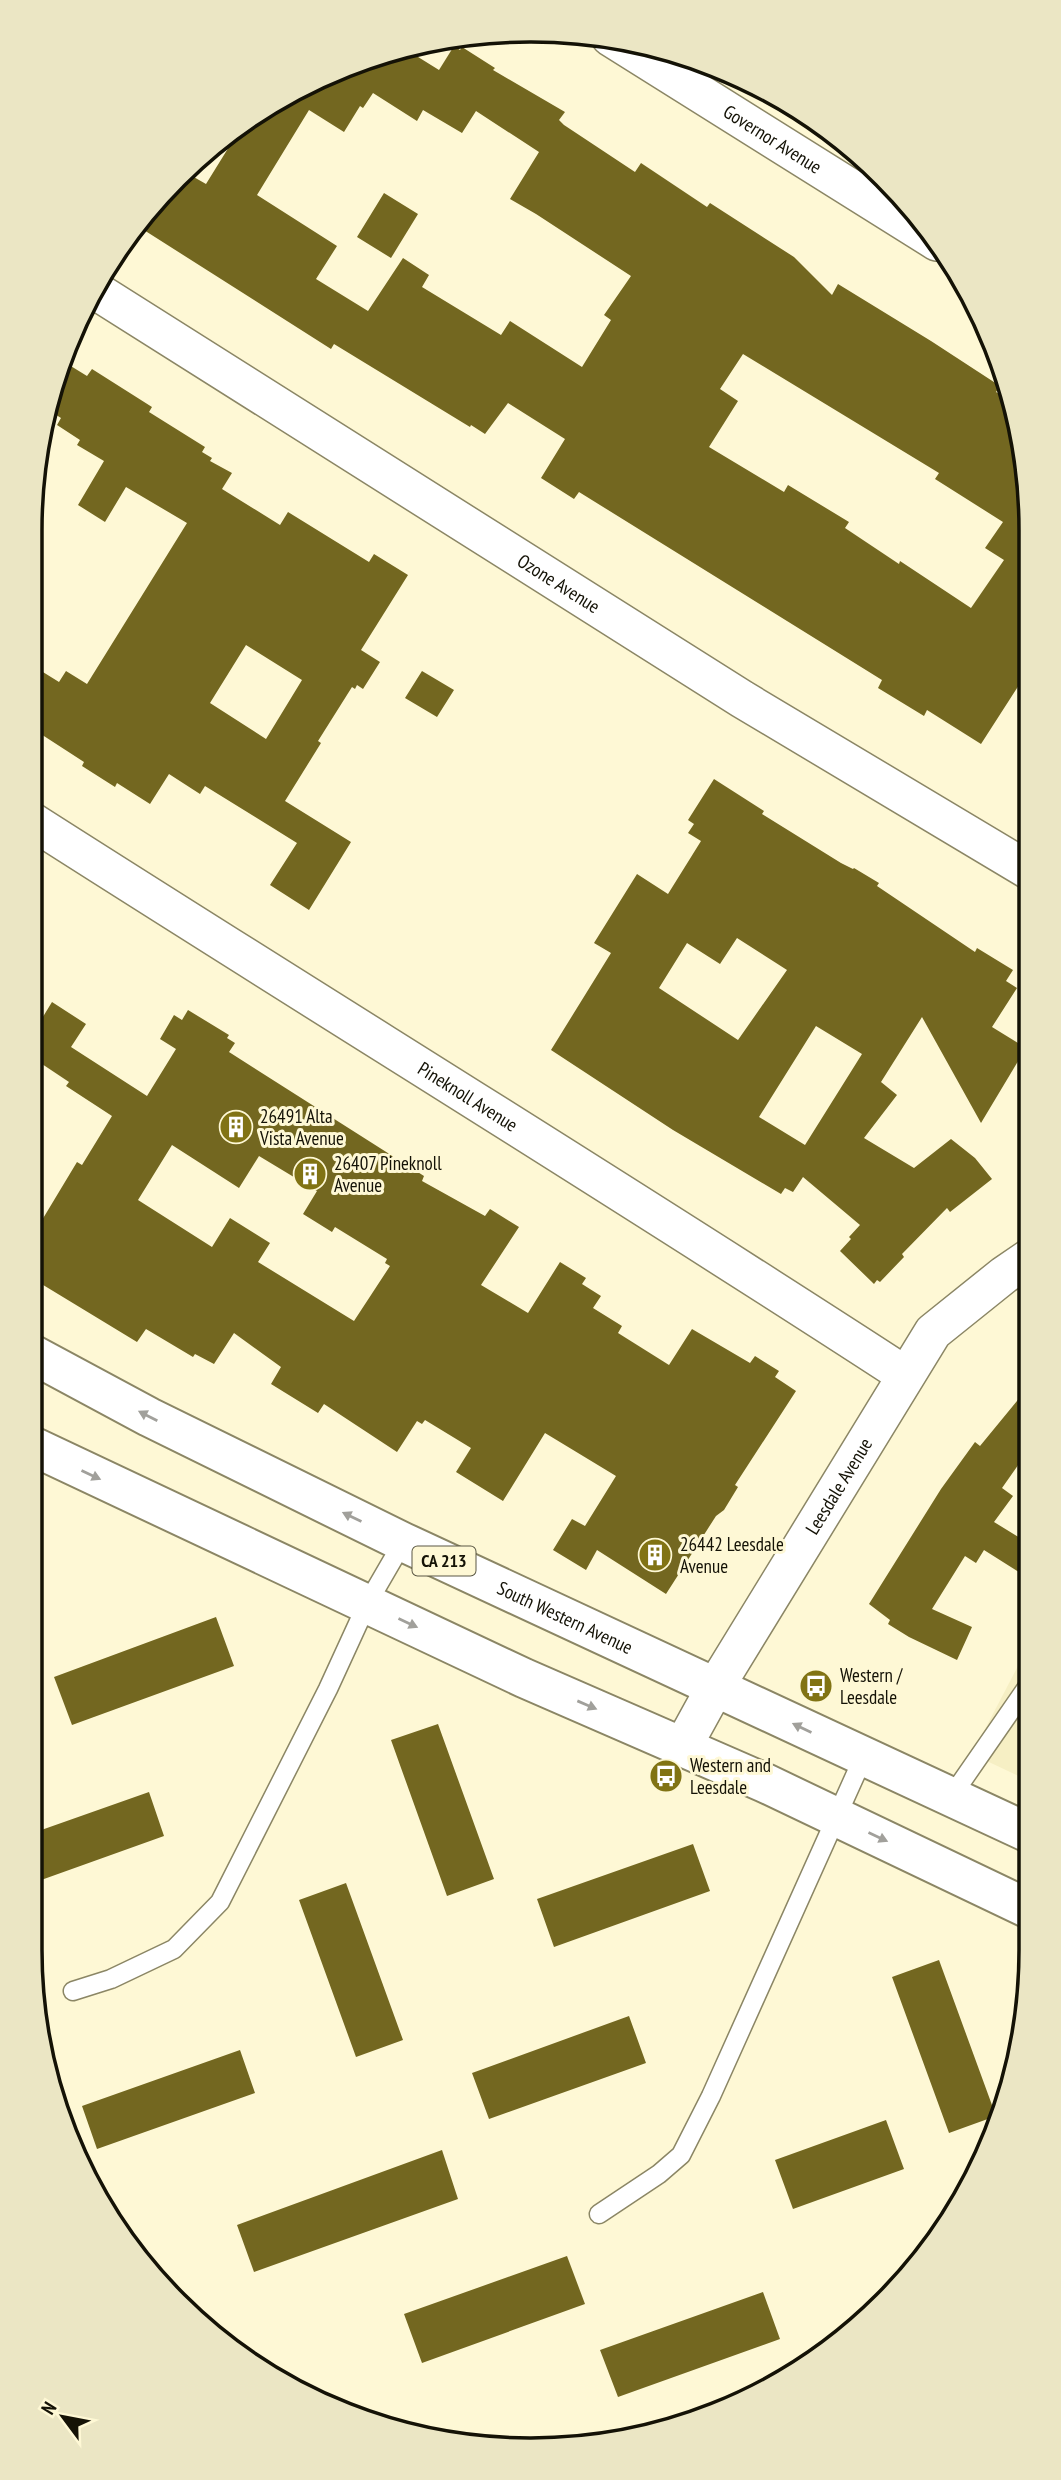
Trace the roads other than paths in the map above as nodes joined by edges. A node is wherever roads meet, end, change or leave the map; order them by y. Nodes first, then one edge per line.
1 (637, 54) edge
2 (913, 227) edge
3 (102, 295) edge
4 (42, 828) edge
5 (1019, 865) edge
6 (1019, 1265) edge
7 (42, 1360) edge
8 (905, 1375) junction
9 (42, 1456) edge
10 (403, 1542) junction
11 (367, 1604) junction
12 (716, 1686) junction
13 (1019, 1699) edge
14 (683, 1746) junction
15 (863, 1758) junction
16 (951, 1797) junction
17 (836, 1818) junction
18 (1019, 1828) edge
19 (1019, 1904) edge
20 (73, 1991) dead end
21 (599, 2214) dead end

1 - 2 street, Governor Avenue
3 - 5 street, Ozone Avenue
4 - 8 street, Pineknoll Avenue
6 - 8 street, Leesdale Avenue
10 -> 7 main road, South Western Avenue / CA 213
8 - 12 street, Leesdale Avenue
9 -> 11 main road
10 - 11 lane
10 - 12 main road, South Western Avenue / CA 213
11 -> 14 main road
11 - 20 lane
12 - 14 street, Leesdale Avenue
15 -> 12 main road, South Western Avenue / CA 213
13 - 16 lane
14 - 17 main road
15 - 16 main road, South Western Avenue / CA 213
15 - 17 lane
16 - 18 main road, South Western Avenue / CA 213
17 -> 19 main road
17 - 21 lane

